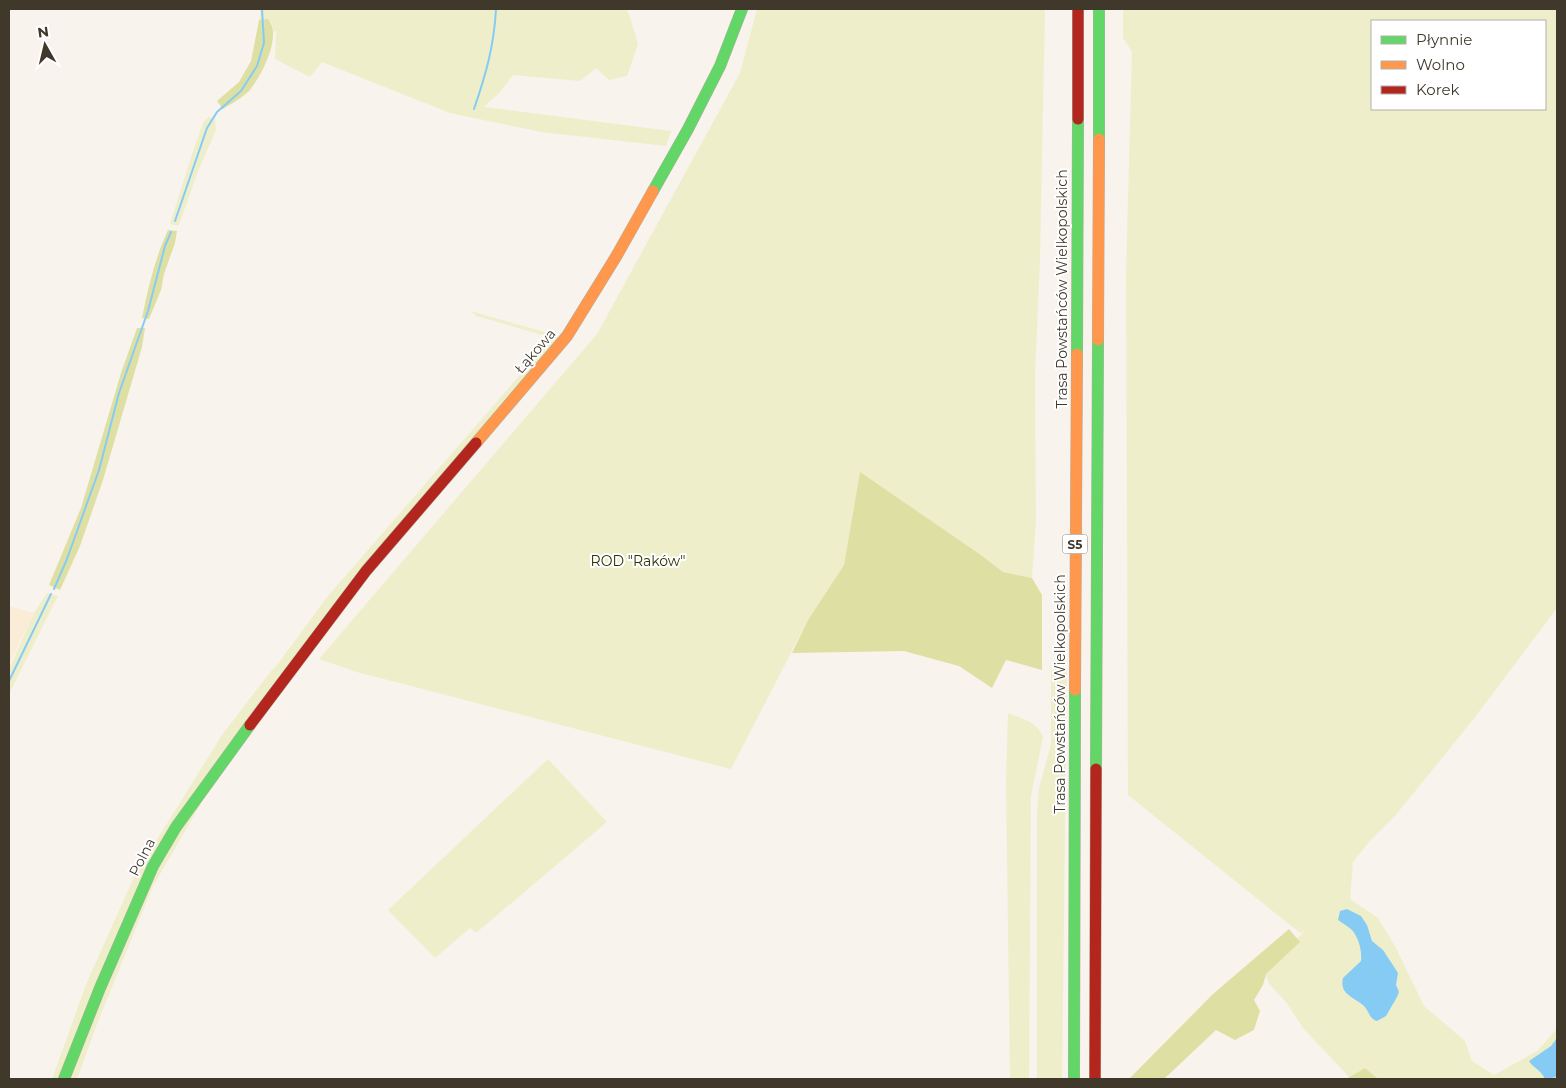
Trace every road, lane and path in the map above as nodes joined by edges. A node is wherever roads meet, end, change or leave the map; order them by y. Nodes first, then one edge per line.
1 (742, 9) edge
2 (1078, 9) edge
3 (1100, 9) edge
4 (289, 672) joint
5 (64, 1079) edge
6 (1074, 1079) edge
7 (1095, 1079) edge

1 - 4 main road, Łąkowa
2 - 6 main road, Trasa Powstańców Wielkopolskich / S5
3 - 7 main road, S5
4 - 5 main road, Polna

